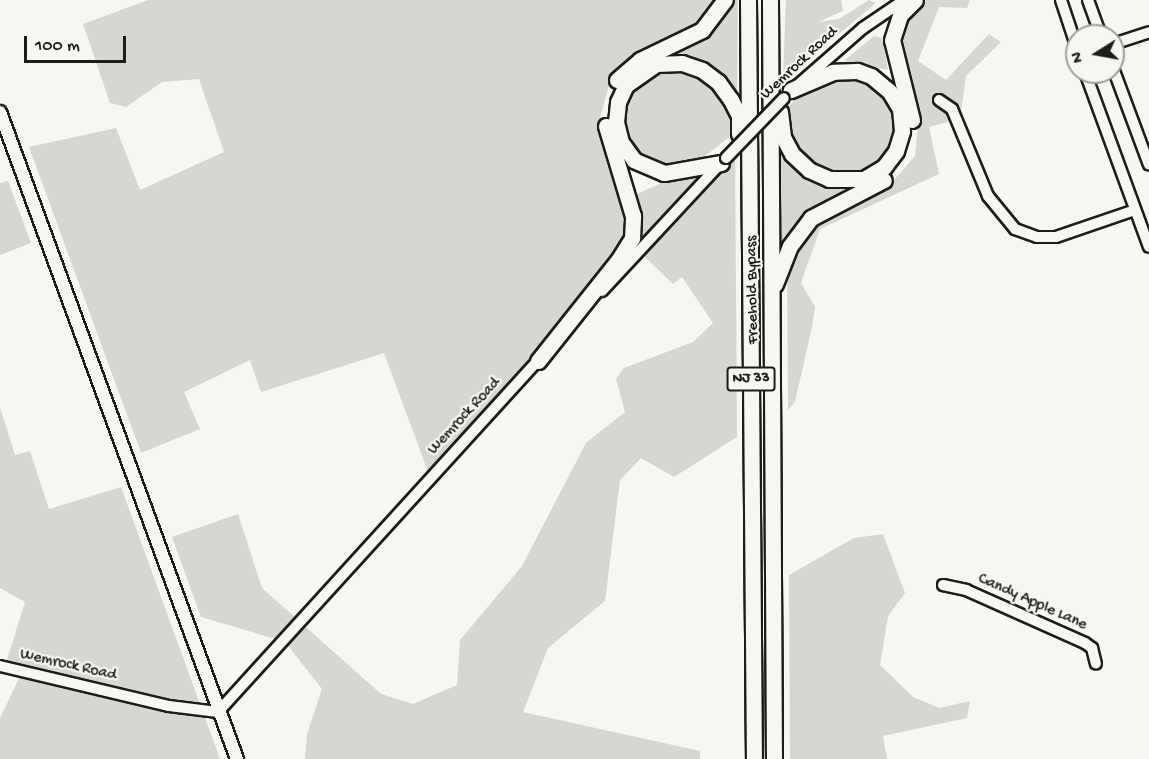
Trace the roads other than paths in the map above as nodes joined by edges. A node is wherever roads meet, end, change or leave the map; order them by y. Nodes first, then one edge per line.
1 (725, 0) edge
2 (748, 0) edge
3 (772, 0) edge
4 (904, 0) edge
5 (915, 0) edge
6 (1061, 0) edge
7 (1088, 0) edge
8 (1069, 24) edge
9 (1097, 24) edge
10 (1149, 32) edge
11 (1125, 41) edge
12 (1089, 84) edge
13 (1119, 84) edge
14 (788, 94) junction
15 (939, 100) dead end
16 (0, 112) edge
17 (723, 161) junction
18 (1149, 165) edge
19 (1135, 210) junction
20 (1149, 247) edge
21 (750, 272) junction
22 (773, 290) junction
23 (538, 361) junction
24 (943, 585) dead end
25 (1096, 664) dead end
26 (0, 666) edge
27 (218, 712) junction
28 (237, 759) edge
29 (754, 759) edge
30 (774, 759) edge

1 - 23 highway
2 - 21 highway, Freehold Bypass / NJ 33
3 - 14 highway
3 - 22 highway, Freehold Bypass / NJ 33
4 - 14 street, Wemrock Road
5 - 22 highway
6 - 8 street
7 - 9 street
10 - 11 street
12 - 19 street
13 - 18 street
14 - 17 street, Wemrock Road, bridge
15 - 19 street
16 - 27 main road
17 - 21 highway
17 - 23 street, Wemrock Road
19 - 20 street
21 - 29 highway, Freehold Bypass / NJ 33
22 - 30 highway, Freehold Bypass / NJ 33
23 - 27 street, Wemrock Road
24 - 25 street, Candy Apple Lane
26 - 27 street, Wemrock Road
27 - 28 main road

